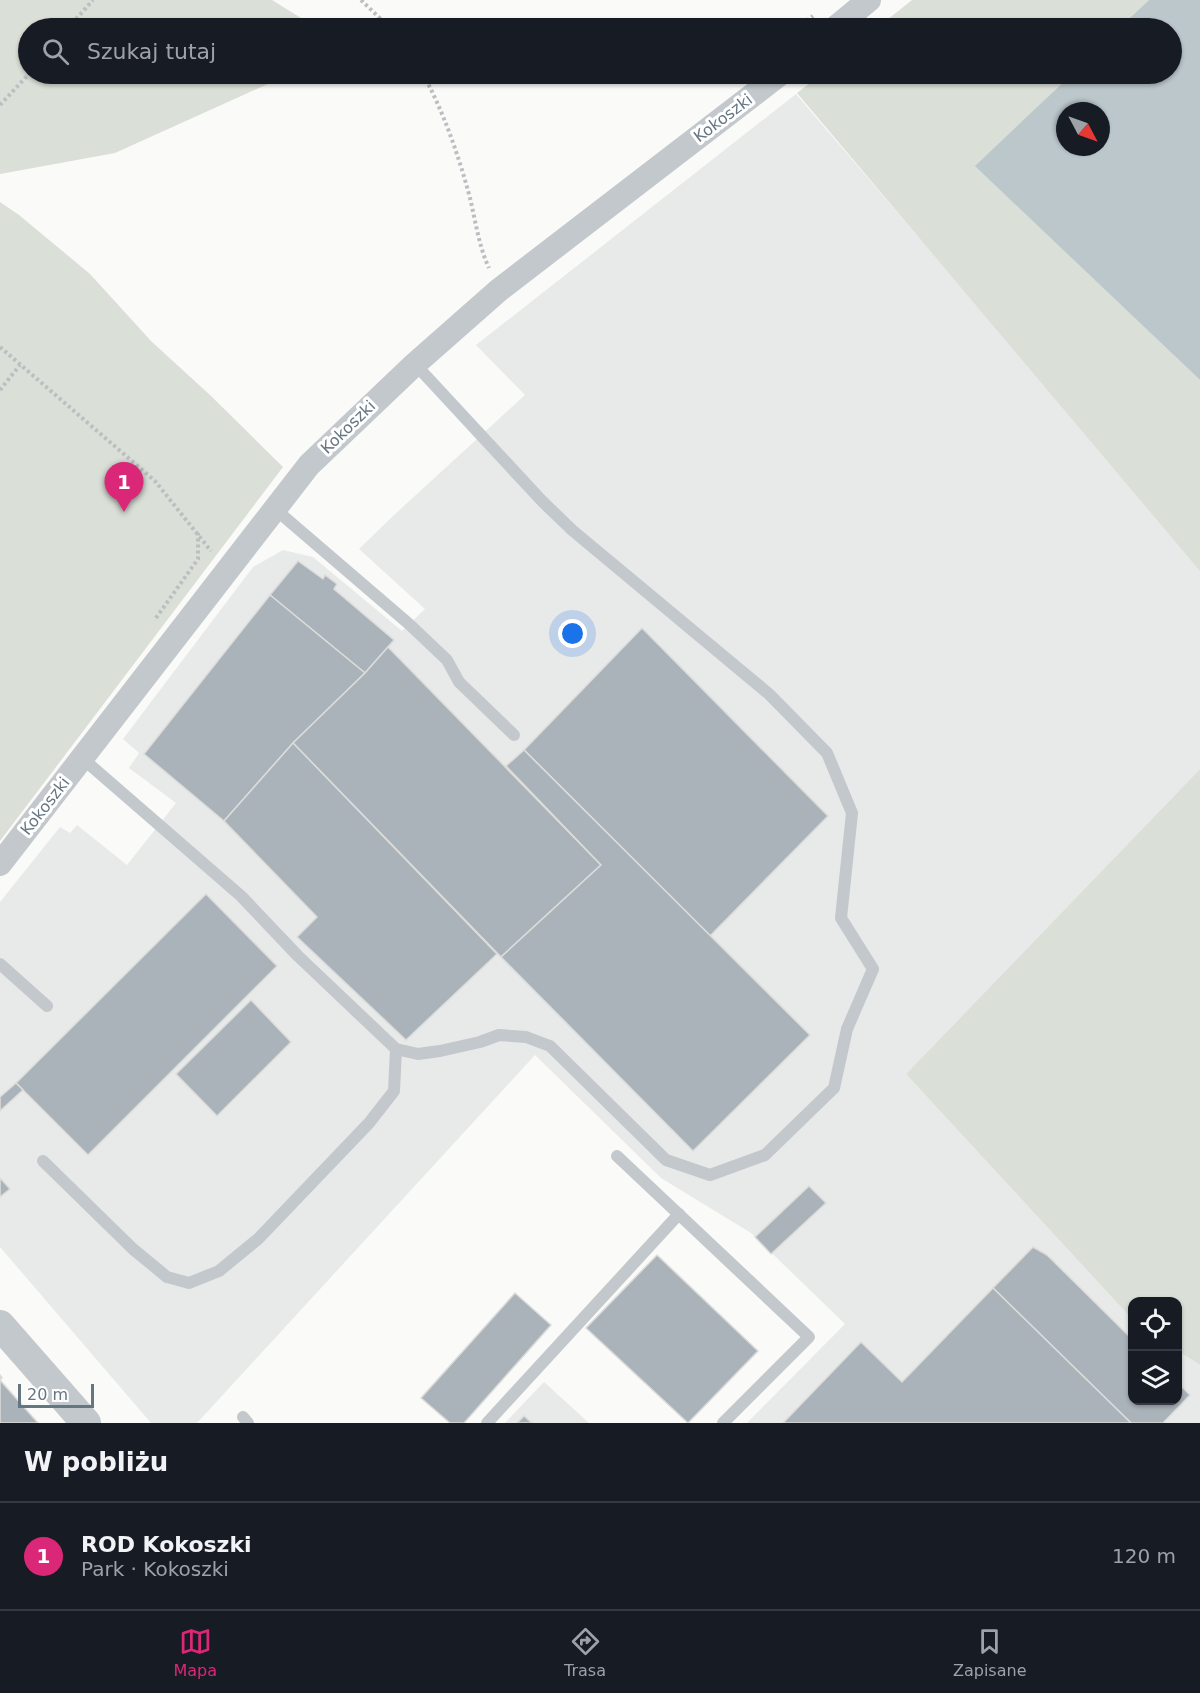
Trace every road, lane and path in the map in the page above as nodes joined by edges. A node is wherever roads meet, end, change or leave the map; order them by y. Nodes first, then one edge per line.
1 (93, 0) edge
2 (361, 0) edge
3 (869, 0) edge
4 (77, 18) edge
5 (380, 18) edge
6 (847, 18) edge
7 (19, 84) edge
8 (428, 84) edge
9 (767, 84) edge
10 (0, 105) edge
11 (499, 290) junction
12 (0, 347) edge
13 (415, 364) junction
14 (20, 365) junction
15 (0, 390) edge
16 (275, 509) junction
17 (198, 533) junction
18 (215, 556) dead end
19 (152, 624) dead end
20 (514, 735) dead end
21 (82, 758) junction
22 (0, 864) edge
23 (0, 964) edge
24 (47, 1006) dead end
25 (396, 1049) junction
26 (617, 1156) dead end
27 (43, 1161) dead end
28 (679, 1214) junction
29 (0, 1325) edge
30 (86, 1423) edge
31 (487, 1423) edge
32 (723, 1423) edge

1 - 4 path
2 - 5 path
3 - 6 street
7 - 10 path
8 - 11 path
9 - 11 street, Kokoszki
11 - 13 street, Kokoszki
12 - 14 path
13 - 16 street, Kokoszki
13 - 25 lane
14 - 15 path
14 - 17 path
16 - 20 lane
16 - 21 street, Kokoszki
17 - 18 path
17 - 19 path
21 - 22 street, Kokoszki
21 - 25 lane
23 - 24 lane
25 - 27 lane
26 - 28 lane
28 - 31 lane
28 - 32 lane
29 - 30 street

